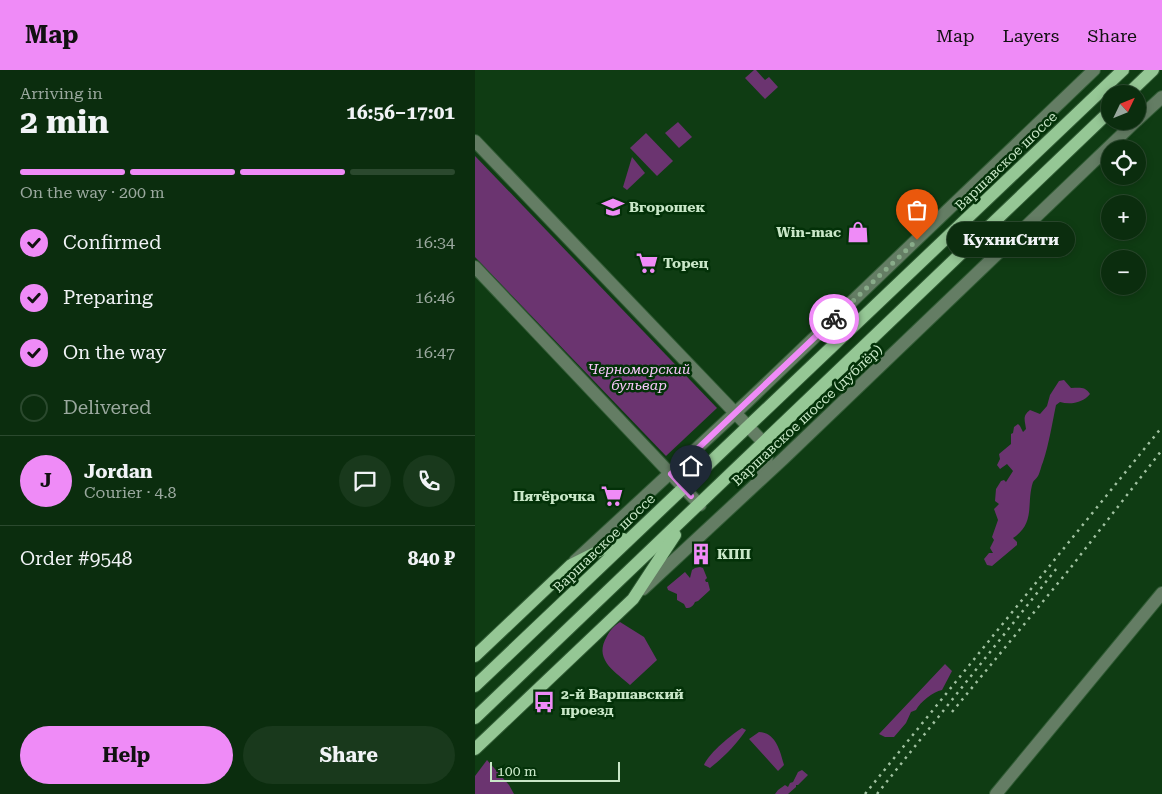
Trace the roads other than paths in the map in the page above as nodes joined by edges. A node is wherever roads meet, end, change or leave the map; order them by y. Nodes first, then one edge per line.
1 (1093, 70) edge
2 (1123, 70) edge
3 (1153, 70) edge
4 (1137, 85) edge
5 (1162, 97) edge
6 (1146, 112) edge
7 (1101, 120) edge
8 (1128, 130) edge
9 (475, 141) edge
10 (475, 267) edge
11 (736, 413) junction
12 (749, 427) junction
13 (763, 442) junction
14 (671, 474) junction
15 (760, 480) junction
16 (684, 488) junction
17 (699, 505) junction
18 (689, 514) junction
19 (643, 526) junction
20 (571, 565) junction
21 (1162, 594) edge
22 (633, 599) junction
23 (475, 656) edge
24 (475, 686) edge
25 (475, 718) edge
26 (475, 749) edge
27 (996, 794) edge

1 - 11 street
2 - 12 main road, Варшавское шоссе
3 - 4 main road
5 - 6 street, Варшавское шоссе (дублёр)
7 - 13 main road
8 - 15 street, Варшавское шоссе (дублёр)
9 - 11 street
10 - 14 street
11 - 12 street
11 - 14 street
12 - 13 street
12 - 16 main road, Варшавское шоссе
13 - 15 street
13 - 17 main road
14 - 16 street
14 - 20 street
15 - 22 street, Варшавское шоссе (дублёр)
16 - 17 street
16 - 19 main road, Варшавское шоссе
17 - 18 main road
18 - 22 main road
18 - 25 main road
19 - 20 main road
19 - 24 main road, Варшавское шоссе
20 - 23 main road
21 - 27 street
22 - 26 main road, Варшавское шоссе (дублёр)

